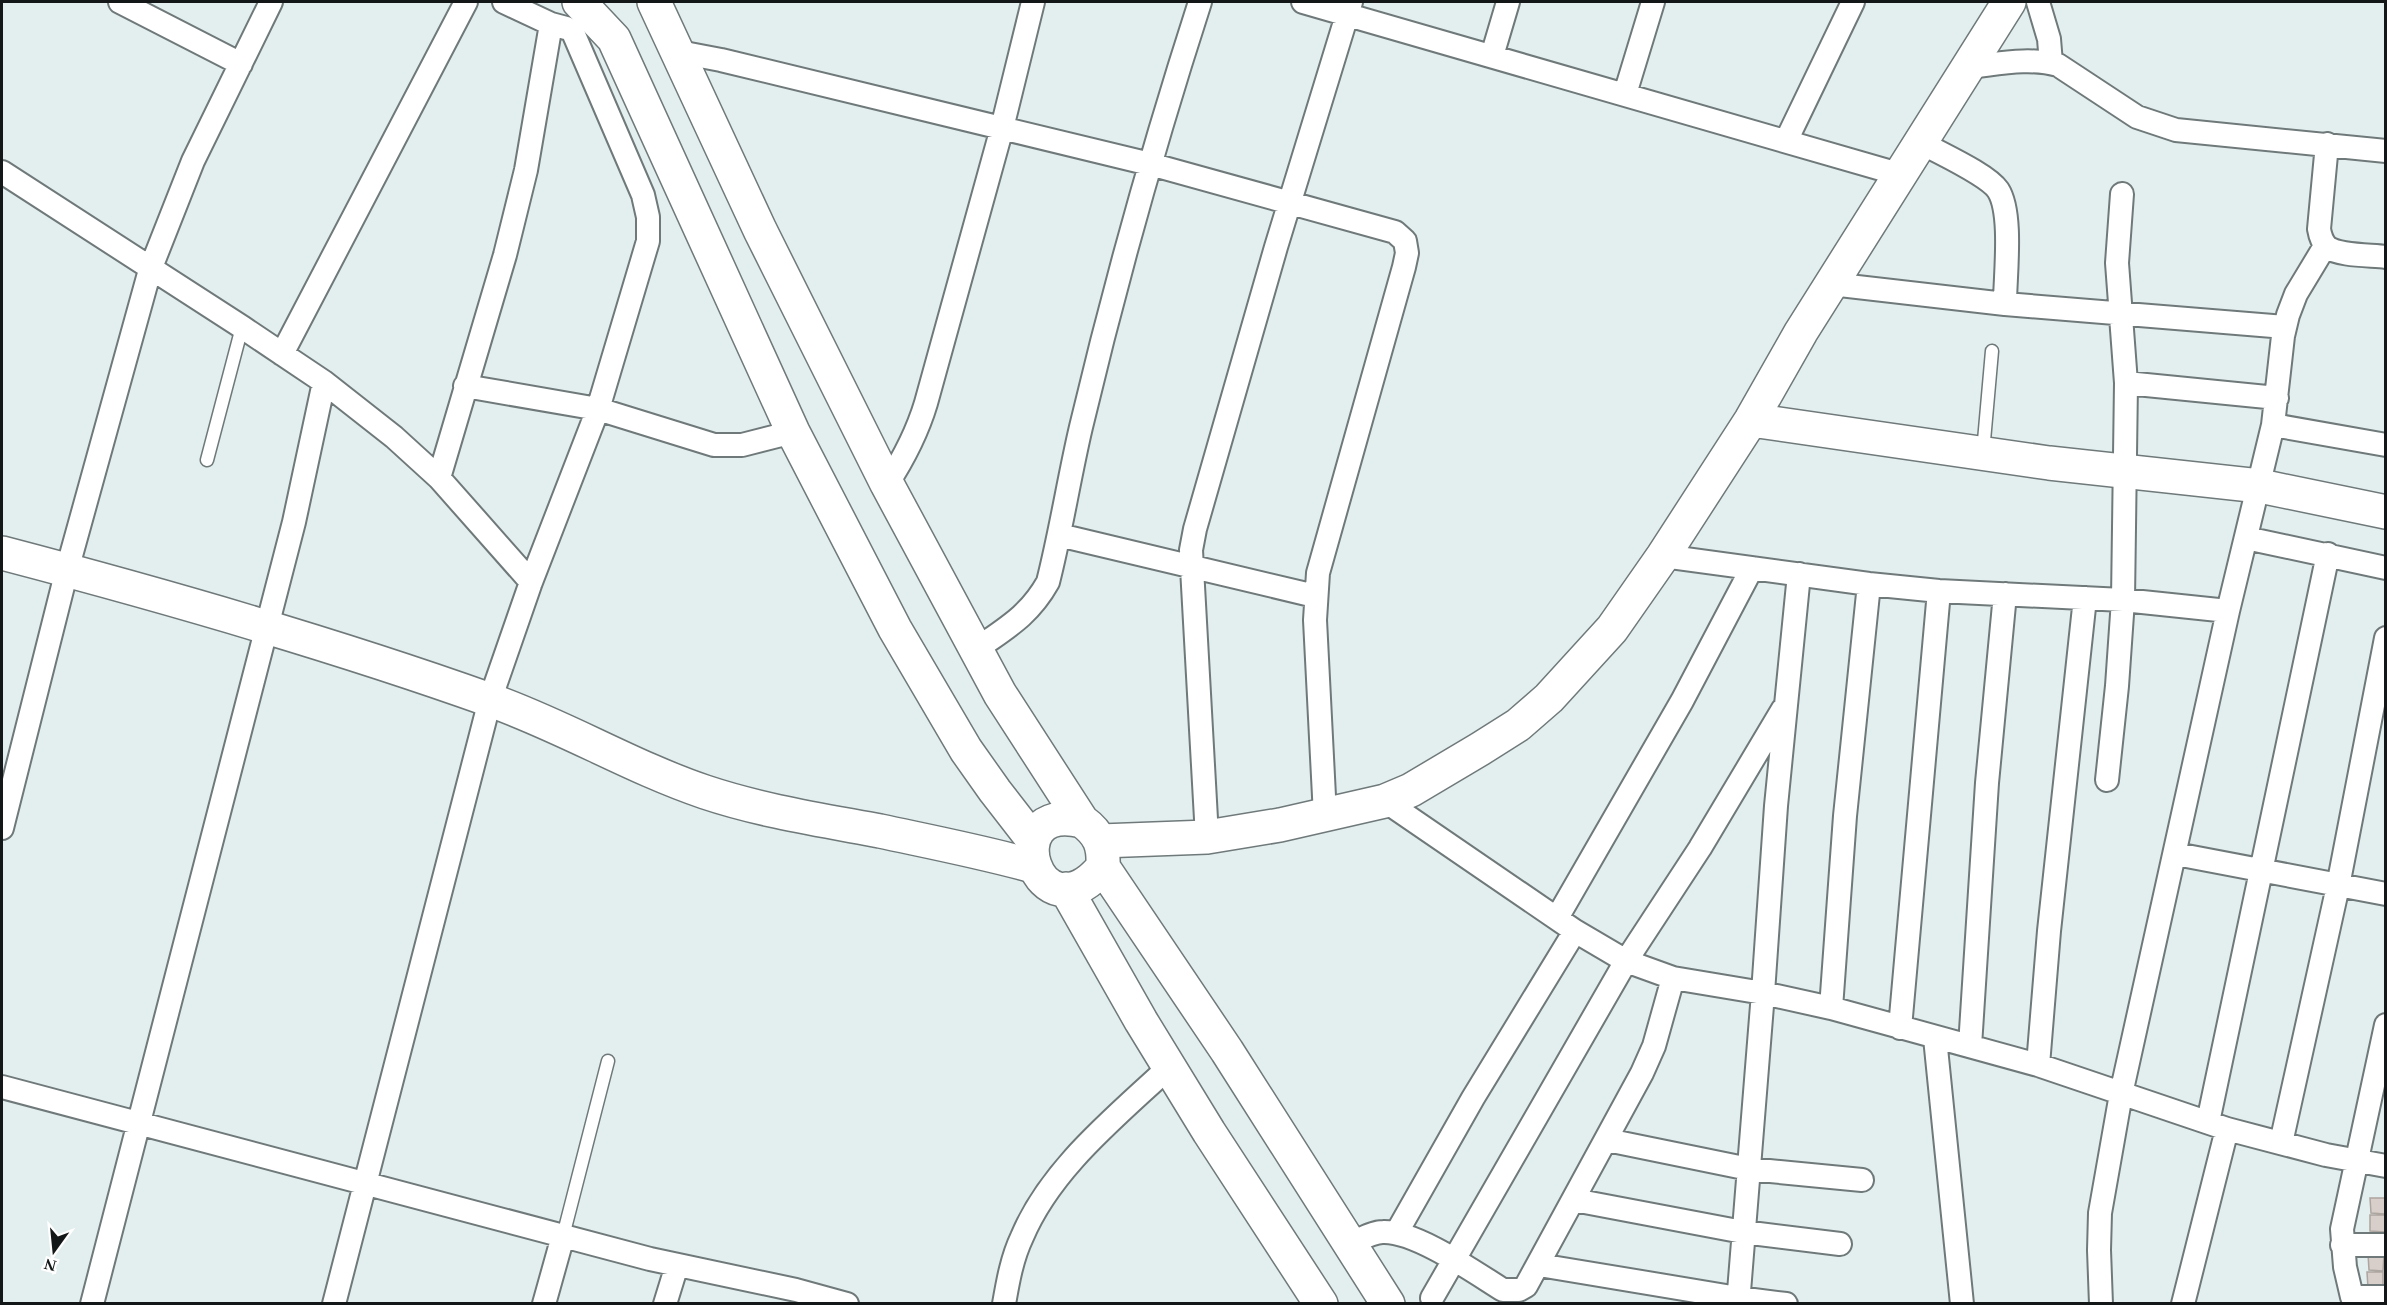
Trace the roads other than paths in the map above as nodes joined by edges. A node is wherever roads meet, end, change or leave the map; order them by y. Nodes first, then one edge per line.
1 (120, 2) edge
2 (271, 2) edge
3 (466, 2) edge
4 (504, 2) edge
5 (615, 2) edge
6 (654, 2) edge
7 (1033, 2) edge
8 (1200, 2) edge
9 (1303, 2) edge
10 (1508, 2) edge
11 (1653, 2) edge
12 (1853, 2) edge
13 (2009, 2) edge
14 (2038, 2) edge
15 (1349, 8) edge
16 (567, 18) edge
17 (615, 39) junction
18 (679, 51) junction
19 (1492, 56) junction
20 (2051, 63) junction
21 (241, 64) junction
22 (1968, 67) junction
23 (1625, 94) junction
24 (1002, 128) junction
25 (1786, 141) junction
26 (1920, 142) junction
27 (2327, 144) junction
28 (2385, 151) edge
29 (1150, 164) junction
30 (2, 172) edge
31 (1902, 175) junction
32 (2122, 194) dead end
33 (1290, 202) junction
34 (2325, 246) junction
35 (2385, 257) edge
36 (150, 270) junction
37 (1831, 284) junction
38 (2005, 304) junction
39 (2120, 314) junction
40 (242, 327) junction
41 (2285, 327) junction
42 (1992, 351) dead end
43 (282, 354) junction
44 (324, 382) junction
45 (2126, 383) junction
46 (465, 386) junction
47 (2277, 398) junction
48 (598, 409) junction
49 (1750, 420) junction
50 (2273, 426) junction
51 (794, 432) junction
52 (2385, 445) edge
53 (1983, 453) junction
54 (207, 460) dead end
55 (2123, 471) junction
56 (439, 478) junction
57 (887, 484) junction
58 (2260, 486) junction
59 (2385, 512) edge
60 (1059, 535) junction
61 (2246, 538) junction
62 (2, 553) edge
63 (2328, 554) junction
64 (1663, 556) junction
65 (1190, 566) junction
66 (1752, 568) junction
67 (2385, 568) edge
68 (67, 570) junction
69 (1798, 574) junction
70 (531, 582) junction
71 (1869, 584) junction
72 (1939, 591) junction
73 (2006, 594) junction
74 (1315, 596) junction
75 (2085, 598) junction
76 (2123, 600) junction
77 (2228, 611) junction
78 (267, 627) junction
79 (2385, 638) edge
80 (975, 650) junction
81 (489, 700) junction
82 (1784, 707) junction
83 (2107, 780) dead end
84 (1385, 801) junction
85 (1325, 816) junction
86 (2, 828) edge
87 (1207, 837) junction
88 (1095, 843) junction
89 (1033, 853) junction
90 (2175, 854) junction
91 (2259, 870) junction
92 (2338, 886) junction
93 (1066, 889) junction
94 (2385, 894) edge
95 (1566, 924) junction
96 (1626, 962) junction
97 (1672, 978) junction
98 (1763, 993) junction
99 (1831, 1008) junction
100 (2385, 1025) edge
101 (1900, 1028) junction
102 (1935, 1038) junction
103 (1970, 1046) junction
104 (608, 1061) dead end
105 (2038, 1065) junction
106 (1169, 1067) junction
107 (2, 1087) edge
108 (2121, 1094) junction
109 (140, 1125) junction
110 (2217, 1126) junction
111 (1607, 1140) junction
112 (2281, 1143) junction
113 (2356, 1161) junction
114 (2385, 1166) edge
115 (1749, 1170) junction
116 (1862, 1180) dead end
117 (363, 1184) junction
118 (1574, 1200) junction
119 (1397, 1232) junction
120 (1743, 1233) junction
121 (563, 1236) junction
122 (1349, 1244) junction
123 (1840, 1244) dead end
124 (2342, 1245) junction
125 (2385, 1245) edge
126 (1454, 1261) junction
127 (676, 1265) junction
128 (1539, 1265) junction
129 (794, 1297) edge
130 (1516, 1297) edge
131 (2385, 1297) edge
132 (1432, 1298) dead end
133 (1738, 1301) edge
134 (92, 1304) edge
135 (334, 1304) edge
136 (544, 1304) edge
137 (665, 1304) edge
138 (847, 1304) edge
139 (1004, 1304) edge
140 (1321, 1304) edge
141 (1388, 1304) edge
142 (1786, 1304) edge
143 (1962, 1304) edge
144 (2101, 1304) edge
145 (2183, 1304) edge

1 - 21 street
2 - 21 street
3 - 43 street
4 - 16 street
5 - 17 main road
6 - 18 main road
7 - 24 street
8 - 29 street
9 - 15 street
10 - 19 street
11 - 23 street
12 - 25 street
13 - 22 main road
14 - 20 street
15 - 19 street
15 - 33 street
16 - 17 main road
16 - 46 street
16 - 48 street
17 - 51 main road
18 - 24 street
18 - 57 main road
19 - 23 street
20 - 22 street
20 - 27 street
21 - 36 street
22 - 26 main road
23 - 25 street
24 - 29 street
24 - 57 street
25 - 31 street
26 - 31 main road
26 - 38 street
27 - 28 street
27 - 34 street
29 - 33 street
29 - 60 street
30 - 36 street
31 - 37 main road
32 - 39 street
33 - 65 street
33 - 74 street
34 - 35 street
34 - 41 street
36 - 40 street
36 - 68 street
37 - 38 street
37 - 49 main road
38 - 39 street
39 - 41 street
39 - 45 street
40 - 43 street
40 - 54 lane
41 - 47 street
42 - 53 lane
43 - 44 street
44 - 56 street
44 - 78 street
45 - 47 street
45 - 55 street
46 - 48 street
46 - 56 street
47 - 50 street
48 - 51 street
48 - 70 street
49 - 53 main road
49 - 64 main road
50 - 52 street
50 - 58 street
51 - 89 main road
53 - 55 main road
55 - 58 main road
55 - 76 street
56 - 70 street
57 - 80 main road
58 - 59 main road
58 - 61 street
60 - 65 street
60 - 80 street
61 - 63 street
61 - 77 street
62 - 68 main road
63 - 67 street
63 - 91 street
64 - 66 street
64 - 84 main road
65 - 74 street
65 - 87 street
66 - 69 street
66 - 95 street
68 - 78 main road
68 - 86 street
69 - 71 street
69 - 82 street
70 - 81 street
71 - 72 street
71 - 99 street
72 - 73 street
72 - 101 street
73 - 75 street
73 - 103 street
74 - 85 street
75 - 76 street
75 - 105 street
76 - 77 street
76 - 83 street
77 - 90 street
78 - 81 main road
78 - 109 street
79 - 92 street
80 - 88 main road
81 - 89 main road
81 - 117 street
82 - 96 street
82 - 98 street
84 - 85 main road
84 - 95 street
85 - 87 main road
87 - 88 main road
88 - 89 main road
88 - 93 main road
88 - 122 main road
89 - 93 main road
90 - 91 street
90 - 108 street
91 - 92 street
91 - 110 street
92 - 94 street
92 - 112 street
93 - 106 main road
95 - 96 street
95 - 119 street
96 - 97 street
96 - 126 street
97 - 98 street
97 - 111 street
98 - 99 street
98 - 115 street
99 - 101 street
100 - 113 street
101 - 102 street
102 - 103 street
102 - 143 street
103 - 105 street
104 - 121 lane
105 - 108 street
106 - 139 street
106 - 140 main road
107 - 109 street
108 - 110 street
108 - 144 street
109 - 117 street
109 - 134 street
110 - 112 street
110 - 145 street
111 - 115 street
111 - 118 street
112 - 113 street
113 - 114 street
113 - 124 street
115 - 116 street
115 - 120 street
117 - 121 street
117 - 135 street
118 - 120 street
118 - 128 street
119 - 122 street
119 - 126 street
120 - 123 street
120 - 133 street
121 - 127 street
121 - 136 street
122 - 141 main road
124 - 125 street
124 - 131 street
126 - 130 street
126 - 132 street
127 - 129 street
127 - 137 street
128 - 130 street
128 - 133 street
129 - 138 street
133 - 142 street

